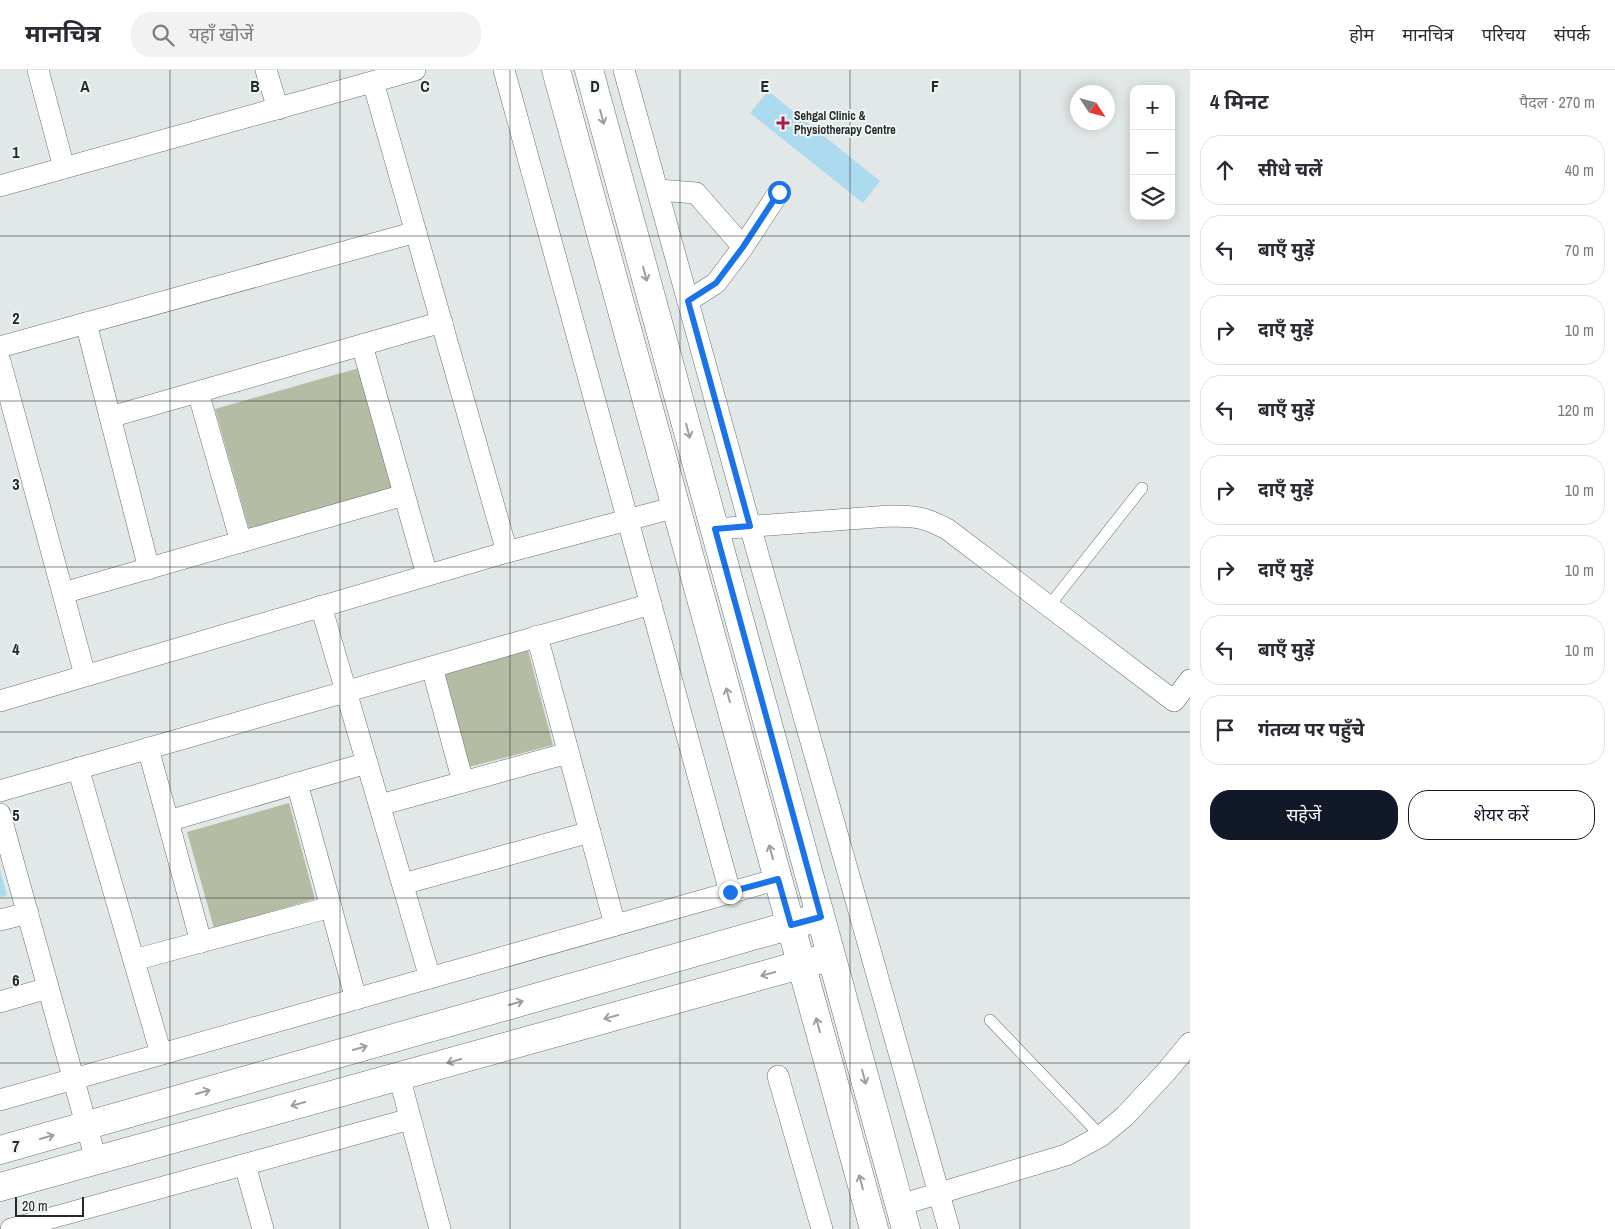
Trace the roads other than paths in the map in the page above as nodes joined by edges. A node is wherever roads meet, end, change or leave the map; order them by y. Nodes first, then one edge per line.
1 (38, 70) edge
2 (266, 70) edge
3 (415, 70) edge
4 (504, 70) edge
5 (556, 70) edge
6 (590, 70) edge
7 (624, 70) edge
8 (374, 82) junction
9 (278, 109) junction
10 (64, 168) junction
11 (0, 186) edge
12 (658, 190) junction
13 (779, 192) dead end
14 (416, 232) junction
15 (743, 247) junction
16 (688, 301) junction
17 (442, 322) junction
18 (86, 323) junction
19 (362, 345) junction
20 (0, 347) edge
21 (0, 361) edge
22 (198, 392) junction
23 (110, 417) junction
24 (1142, 488) dead end
25 (404, 495) junction
26 (676, 507) junction
27 (628, 520) junction
28 (750, 526) junction
29 (715, 529) junction
30 (241, 542) junction
31 (507, 552) junction
32 (148, 568) junction
33 (427, 575) junction
34 (63, 593) junction
35 (651, 604) junction
36 (321, 606) junction
37 (1049, 606) junction
38 (537, 636) junction
39 (432, 667) junction
40 (85, 676) junction
41 (1190, 680) edge
42 (346, 691) junction
43 (0, 700) edge
44 (1182, 707) edge
45 (148, 748) junction
46 (568, 753) junction
47 (367, 763) junction
48 (78, 768) junction
49 (463, 782) junction
50 (297, 783) junction
51 (0, 791) edge
52 (380, 806) junction
53 (0, 814) edge
54 (168, 820) junction
55 (590, 832) junction
56 (778, 879) junction
57 (403, 884) junction
58 (730, 892) junction
59 (331, 907) junction
60 (28, 913) junction
61 (821, 917) junction
62 (0, 920) edge
63 (615, 925) junction
64 (791, 925) junction
65 (202, 942) junction
66 (831, 956) junction
67 (134, 960) junction
68 (801, 965) junction
69 (430, 978) junction
70 (48, 988) junction
71 (356, 999) junction
72 (0, 1002) edge
73 (990, 1020) dead end
74 (1190, 1043) edge
75 (161, 1054) junction
76 (399, 1076) junction
77 (778, 1076) dead end
78 (74, 1079) junction
79 (0, 1100) edge
80 (410, 1119) junction
81 (87, 1126) junction
82 (1101, 1136) junction
83 (0, 1150) edge
84 (96, 1160) junction
85 (245, 1165) junction
86 (0, 1187) edge
87 (939, 1193) junction
88 (903, 1217) edge
89 (10, 1229) edge
90 (263, 1229) edge
91 (440, 1229) edge
92 (822, 1229) edge
93 (874, 1229) edge
94 (949, 1229) edge

1 - 10 street
2 - 9 street
3 - 8 street
4 - 27 street
5 - 26 street
6 -> 29 street
7 - 12 street
8 - 9 street
8 - 14 street
9 - 10 street
10 - 11 street
12 - 15 street
12 - 16 street
13 - 15 street
14 - 17 street
14 - 18 street
15 - 16 street
16 - 28 street
17 - 19 street
17 - 31 street
18 - 20 street
18 - 23 street
19 - 22 street
19 - 25 street
21 - 34 street
22 - 23 street
22 - 30 street
23 - 32 street
24 - 37 lane
25 - 30 street
25 - 33 street
26 - 27 street
56 -> 26 street
27 - 31 street
27 - 35 street
28 - 29 street
28 - 37 street
28 - 87 street
29 - 61 street
30 - 32 street
31 - 33 street
32 - 34 street
33 - 36 street
34 - 40 street
35 - 38 street
35 - 58 street
36 - 40 street
36 - 42 street
37 - 44 street
38 - 39 street
38 - 46 street
39 - 42 street
39 - 49 street
40 - 43 street
41 - 44 street
42 - 45 street
42 - 47 street
45 - 48 street
45 - 54 street
46 - 49 street
46 - 55 street
47 - 50 street
47 - 52 street
48 - 51 street
48 - 67 street
49 - 52 street
50 - 54 street
50 - 59 street
52 - 57 street
53 - 60 street
54 - 65 street
55 - 57 street
55 - 63 street
56 - 58 street
56 - 64 street
57 - 69 street
58 - 63 street
59 - 65 street
59 - 71 street
60 - 62 street
60 - 70 street
61 - 64 street
61 - 66 street
63 - 69 street
64 - 68 street
81 -> 64 street
65 - 67 street
66 - 68 street
66 -> 88 street
67 - 75 street
68 -> 76 street
93 -> 68 street
69 - 71 street
70 - 72 street
70 - 78 street
71 - 75 street
73 - 82 lane
74 - 82 street
75 - 78 street
76 - 80 street
76 -> 84 street
77 - 92 street
78 - 79 street
78 - 81 street
80 - 85 street
80 - 91 street
83 -> 81 street
81 - 84 street
82 - 87 street
84 - 86 street
85 - 89 street
85 - 90 street
87 - 88 street
87 - 94 street

